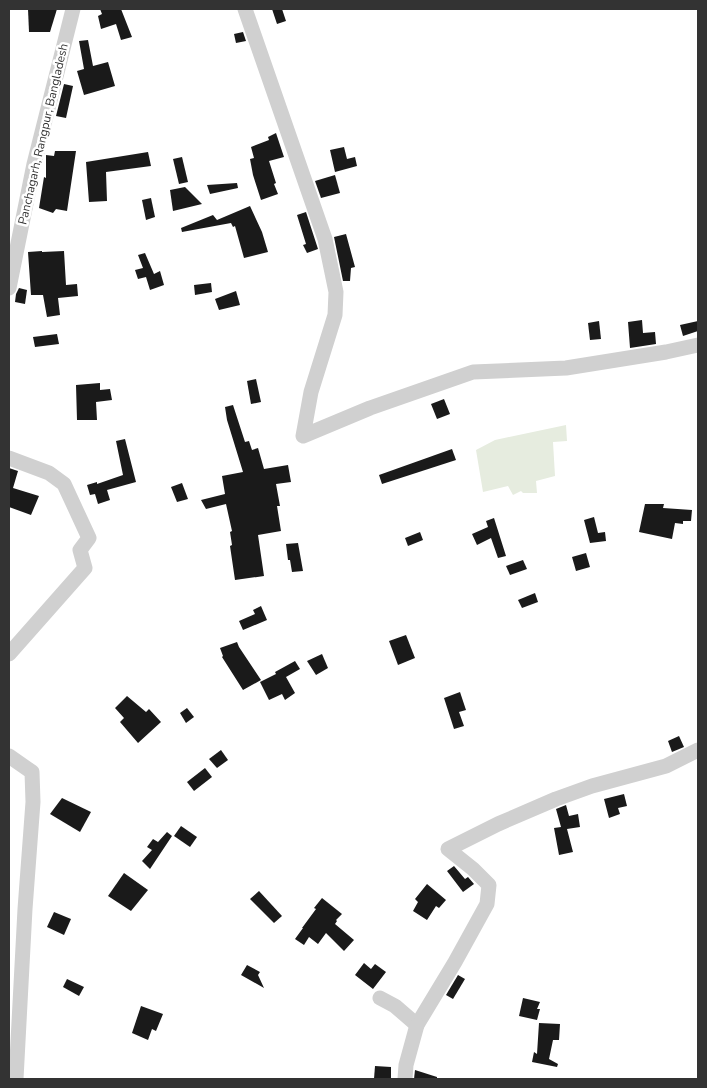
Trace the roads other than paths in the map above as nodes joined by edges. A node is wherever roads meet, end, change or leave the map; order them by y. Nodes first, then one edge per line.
1 (73, 9) edge
2 (245, 9) edge
3 (9, 288) edge
4 (698, 345) edge
5 (9, 458) edge
6 (9, 654) edge
7 (698, 750) edge
8 (9, 756) edge
9 (380, 998) dead end
10 (417, 1024) junction
11 (16, 1079) edge
12 (405, 1079) edge

1 - 3 street, Panchagarh, Rangpur, Bangladesh
2 - 4 street
5 - 6 street
7 - 10 street
8 - 11 street
9 - 10 street
10 - 12 street

